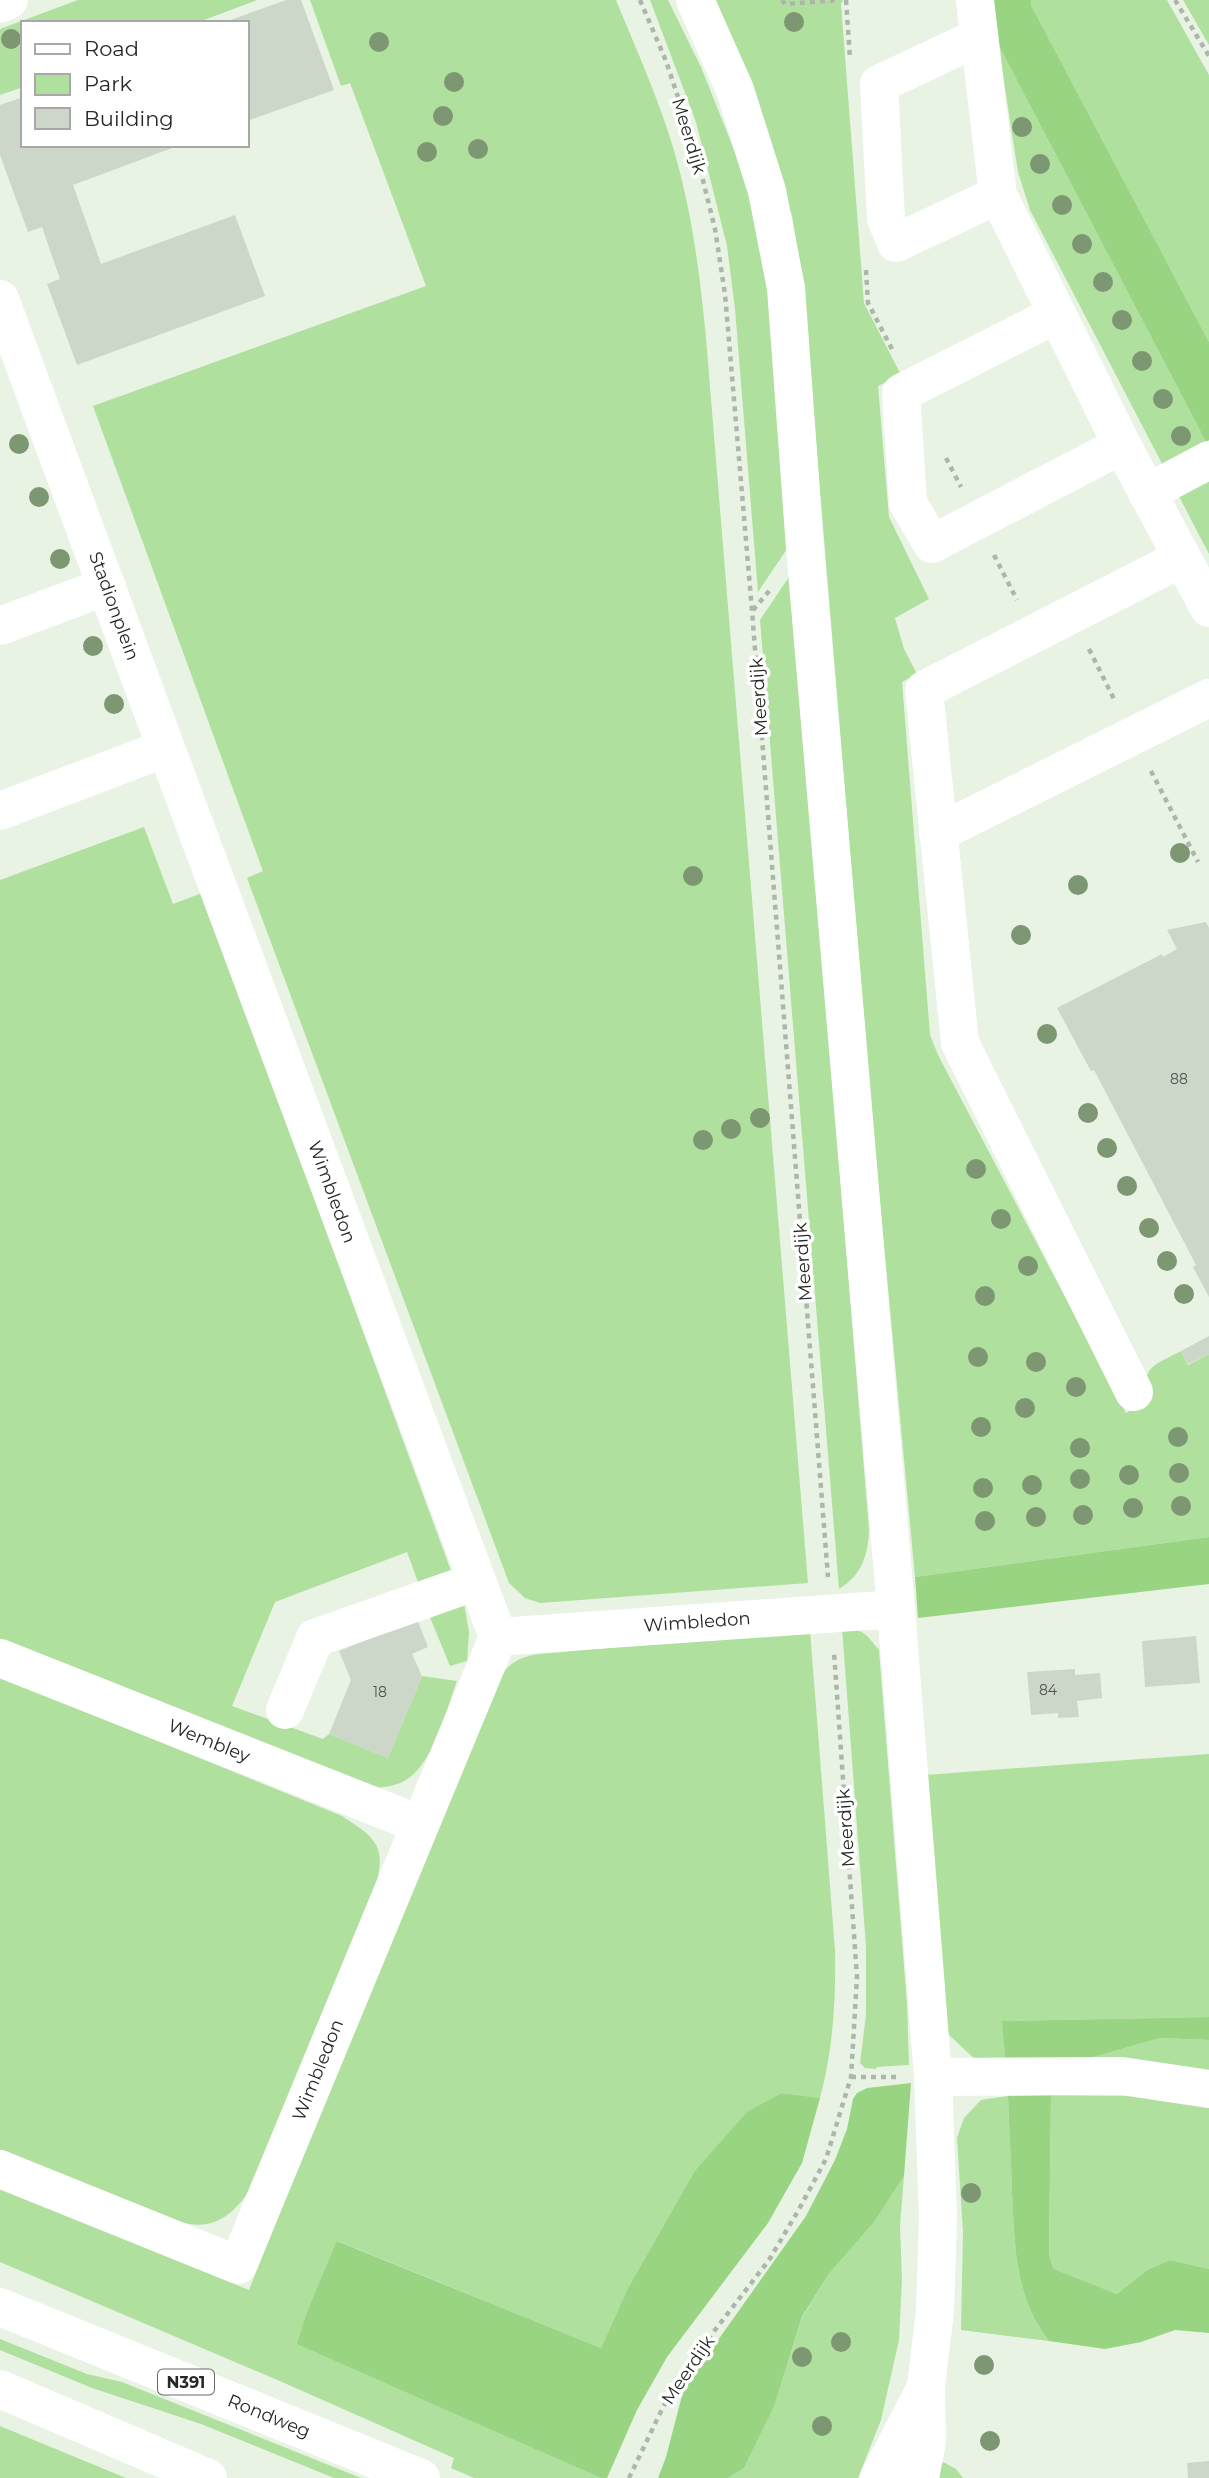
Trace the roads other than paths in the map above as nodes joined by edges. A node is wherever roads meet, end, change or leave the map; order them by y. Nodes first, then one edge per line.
1 (9, 0) edge
2 (694, 1) edge
3 (0, 4) edge
4 (977, 18) edge
5 (998, 195) junction
6 (1057, 314) junction
7 (4, 320) edge
8 (1122, 445) junction
9 (1209, 460) edge
10 (1147, 493) junction
11 (1182, 558) junction
12 (107, 586) junction
13 (1209, 608) edge
14 (0, 625) edge
15 (1209, 698) edge
16 (166, 748) junction
17 (0, 811) edge
18 (938, 832) junction
19 (1133, 1392) dead end
20 (477, 1581) junction
21 (896, 1609) junction
22 (498, 1637) junction
23 (0, 1658) edge
24 (285, 1710) dead end
25 (419, 1825) junction
26 (933, 2077) junction
27 (1209, 2090) edge
28 (0, 2169) edge
29 (0, 2307) edge
30 (926, 2386) junction
31 (0, 2389) edge
32 (208, 2478) edge
33 (421, 2478) edge
34 (879, 2478) edge
35 (920, 2478) edge

1 - 3 street
2 - 21 street
4 - 5 street
4 - 5 street
5 - 6 street
6 - 8 street
6 - 8 street
7 - 12 street, Stadionplein
8 - 10 street
9 - 10 street
10 - 11 street
11 - 13 street
11 - 18 street
12 - 14 street
12 - 16 street, Stadionplein
15 - 18 street
16 - 17 street
16 - 20 street, Wimbledon
18 - 19 street
20 - 22 street, Wimbledon
20 - 24 street
21 - 22 street, Wimbledon
21 - 26 street
22 - 25 street, Wimbledon
23 - 25 street, Wembley
25 - 28 street, Wimbledon
26 - 27 street
26 - 30 street
29 - 33 street, Rondweg / N391
30 - 34 street
30 - 35 street
31 - 32 street

